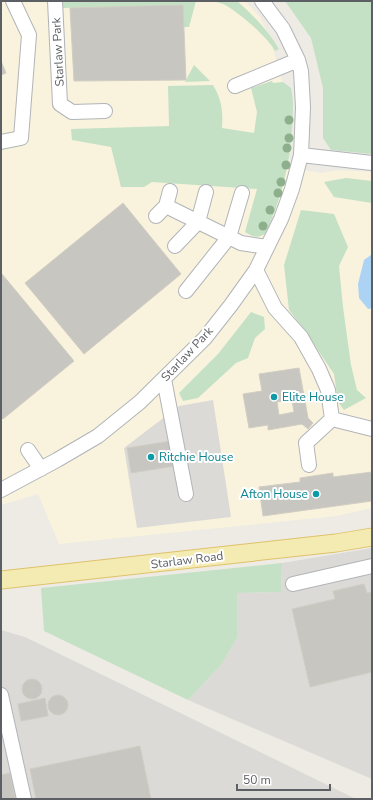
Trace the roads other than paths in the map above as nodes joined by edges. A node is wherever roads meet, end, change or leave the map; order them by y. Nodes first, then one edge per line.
1 (13, 1) edge
2 (55, 1) edge
3 (262, 1) edge
4 (298, 60) junction
5 (235, 86) dead end
6 (105, 111) dead end
7 (1, 142) edge
8 (301, 155) junction
9 (372, 163) edge
10 (170, 191) dead end
11 (206, 192) dead end
12 (242, 193) dead end
13 (166, 206) junction
14 (156, 216) dead end
15 (198, 222) junction
16 (229, 237) junction
17 (175, 246) dead end
18 (267, 247) junction
19 (256, 270) junction
20 (186, 291) dead end
21 (164, 379) junction
22 (332, 419) junction
23 (372, 429) edge
24 (28, 450) dead end
25 (309, 466) dead end
26 (41, 469) junction
27 (1, 490) edge
28 (186, 494) dead end
29 (372, 537) edge
30 (372, 566) edge
31 (1, 580) edge
32 (293, 584) dead end
33 (1, 695) edge
34 (24, 799) edge

1 - 7 street
2 - 6 street, Starlaw Park
3 - 4 street, Starlaw Park
4 - 5 street
4 - 8 street, Starlaw Park
8 - 9 street
8 - 18 street, Starlaw Park
10 - 13 street
11 - 15 street
12 - 16 street
13 - 14 street
13 - 15 street
15 - 16 street
15 - 17 street
16 - 18 street
16 - 20 street
18 - 19 street, Starlaw Park
19 - 21 street, Starlaw Park
19 - 22 street
21 - 26 street, Starlaw Park
21 - 28 street
22 - 23 street
22 - 25 street
24 - 26 street
26 - 27 street, Starlaw Park
29 - 31 main road, Starlaw Road
30 - 32 street
33 - 34 street

